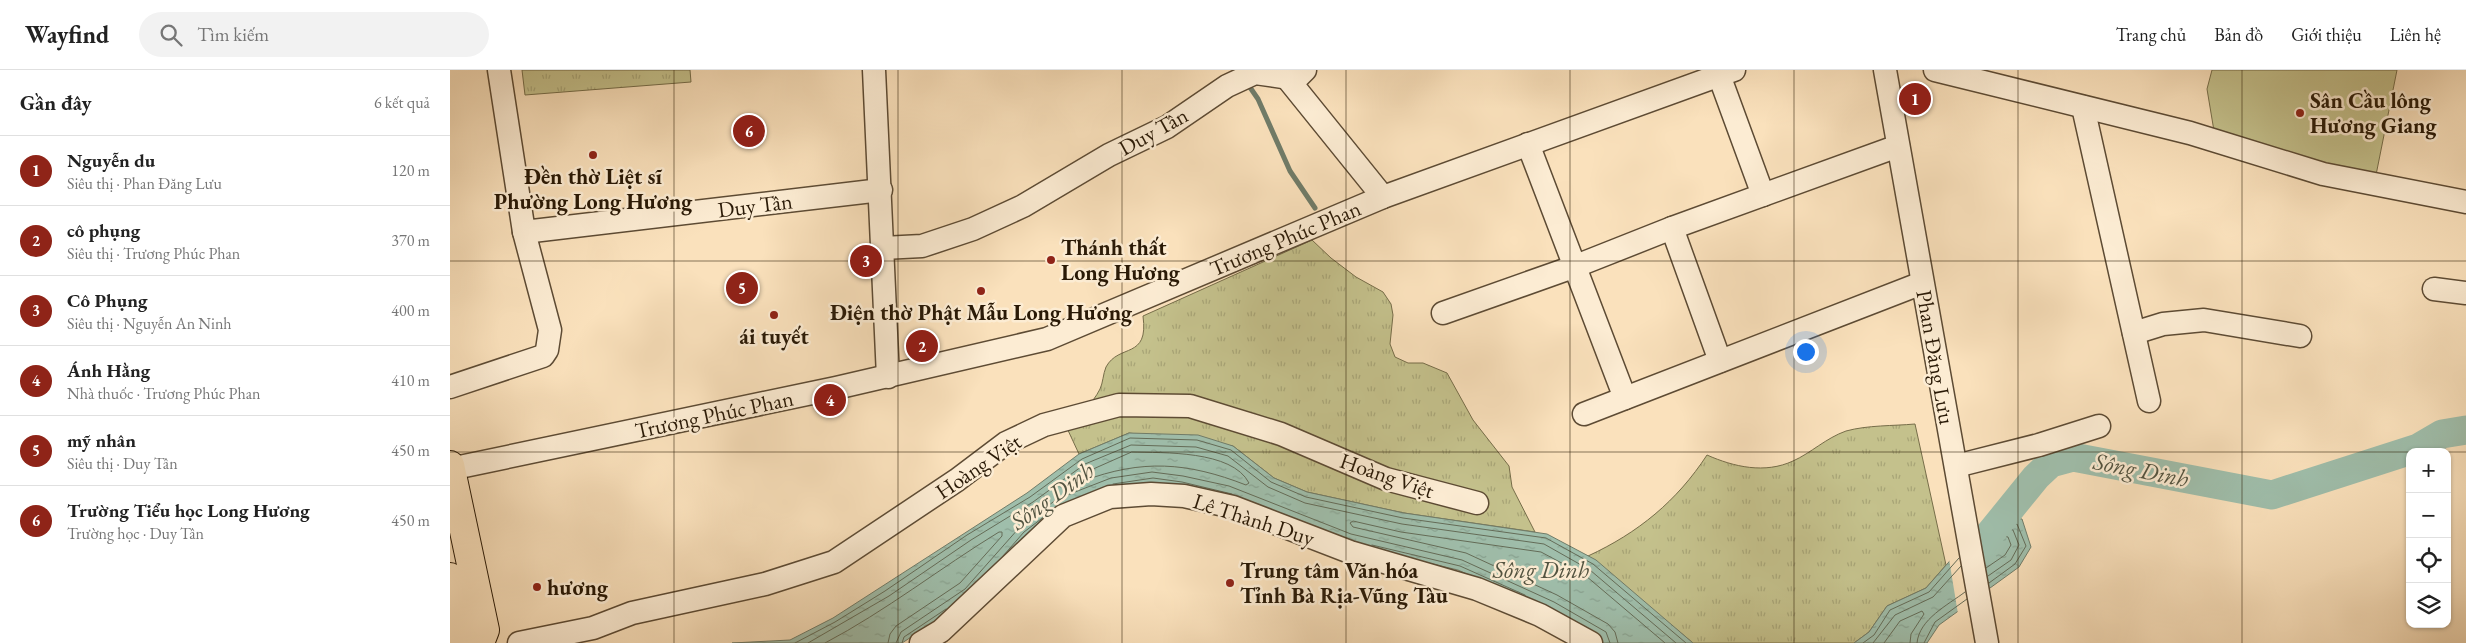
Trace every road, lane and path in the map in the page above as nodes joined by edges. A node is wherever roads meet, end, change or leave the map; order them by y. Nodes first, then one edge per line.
1 (499, 70) edge
2 (874, 70) edge
3 (1885, 70) edge
4 (1935, 70) edge
5 (1726, 73) edge
6 (1296, 74) edge
7 (2083, 107) junction
8 (1528, 144) junction
9 (1898, 146) junction
10 (881, 190) junction
11 (1763, 195) junction
12 (1383, 197) junction
13 (2466, 202) edge
14 (1672, 228) junction
15 (524, 232) junction
16 (883, 248) junction
17 (1576, 266) junction
18 (1922, 284) junction
19 (2434, 289) dead end
20 (2466, 293) edge
21 (1443, 313) dead end
22 (2134, 333) junction
23 (2300, 336) dead end
24 (1720, 362) junction
25 (888, 377) junction
26 (450, 387) edge
27 (1625, 398) junction
28 (2149, 400) dead end
29 (1584, 414) dead end
30 (2099, 426) dead end
31 (450, 468) edge
32 (1956, 468) junction
33 (1477, 503) dead end
34 (450, 577) edge
35 (482, 640) edge
36 (519, 643) edge
37 (921, 643) edge
38 (1591, 643) edge
39 (1987, 643) edge

1 - 15 street
2 - 10 street
3 - 9 street, Phan Đăng Lưu
4 - 7 street
5 - 8 street, Trương Phúc Phan
5 - 11 street
6 - 12 street
6 - 16 street, Duy Tân
7 - 13 street
7 - 22 street
8 - 12 street, Trương Phúc Phan
8 - 17 street
9 - 11 street
9 - 18 street, Phan Đăng Lưu
10 - 15 street, Duy Tân
10 - 16 street
11 - 14 street
12 - 25 street, Trương Phúc Phan
14 - 17 street
14 - 24 street
15 - 26 street
16 - 25 street
17 - 21 street
17 - 27 street
18 - 24 street
18 - 32 street, Phan Đăng Lưu
19 - 20 street
22 - 23 street
22 - 28 street
24 - 27 street
25 - 31 street, Trương Phúc Phan
27 - 29 street
30 - 32 street
31 - 35 main road
32 - 39 street, Phan Đăng Lưu
33 - 36 street, Hoàng Việt
34 - 35 main road
37 - 38 street, Lê Thành Duy

